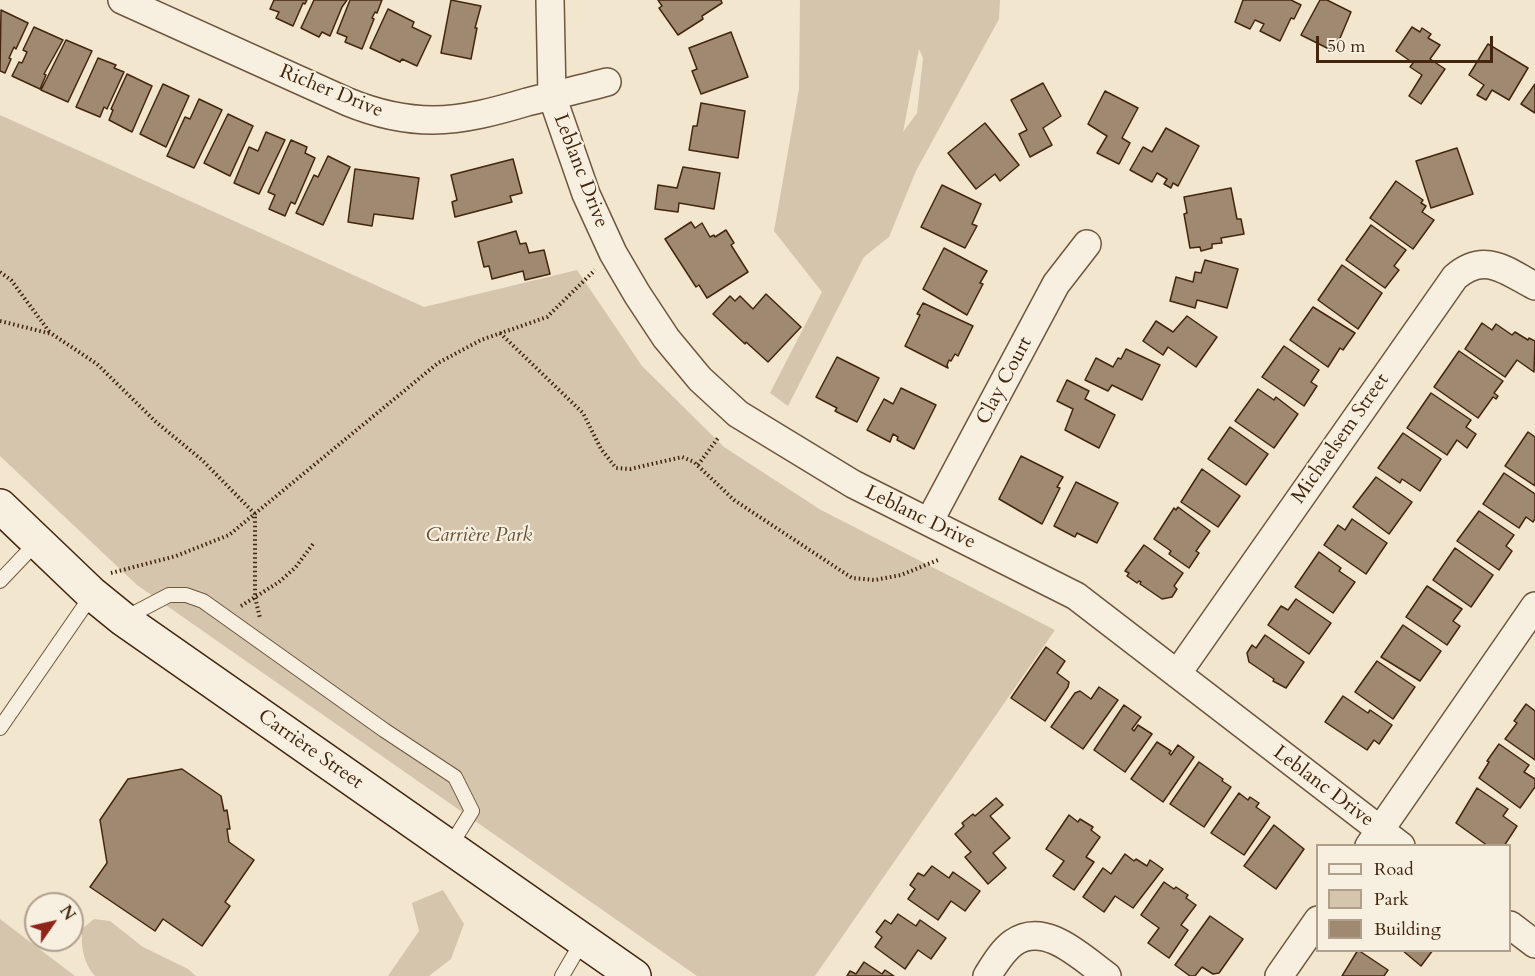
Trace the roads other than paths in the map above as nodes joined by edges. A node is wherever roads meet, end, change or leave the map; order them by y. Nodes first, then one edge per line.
1 (122, 0) edge
2 (550, 0) edge
3 (608, 82) dead end
4 (552, 96) junction
5 (1087, 244) dead end
6 (1535, 286) edge
7 (0, 506) edge
8 (929, 522) junction
9 (37, 542) junction
10 (0, 581) edge
11 (91, 593) junction
12 (1535, 606) edge
13 (123, 619) junction
14 (1177, 674) junction
15 (0, 728) edge
16 (1374, 838) edge
17 (1394, 844) edge
18 (449, 848) junction
19 (1316, 921) edge
20 (1511, 926) edge
21 (583, 940) junction
22 (1535, 944) edge
23 (562, 976) edge
24 (634, 976) edge
25 (987, 976) edge
26 (1107, 976) edge
27 (1278, 976) edge

1 - 4 street, Richer Drive
2 - 4 street, Leblanc Drive
3 - 4 street, Leblanc Drive
4 - 8 street, Leblanc Drive
5 - 8 street, Clay Court
6 - 14 street, Michaelsem Street
7 - 9 street, Carrière Street
8 - 14 street, Leblanc Drive
9 - 10 lane
9 - 11 street, Carrière Street
11 - 13 street, Carrière Street
11 - 15 lane
12 - 16 street
13 - 18 street, Carrière Street
13 - 18 lane
14 - 16 street, Leblanc Drive
16 - 17 street, Leblanc Drive
18 - 21 street, Carrière Street
19 - 27 street
20 - 22 street
21 - 23 lane
21 - 24 street, Carrière Street
25 - 26 street

